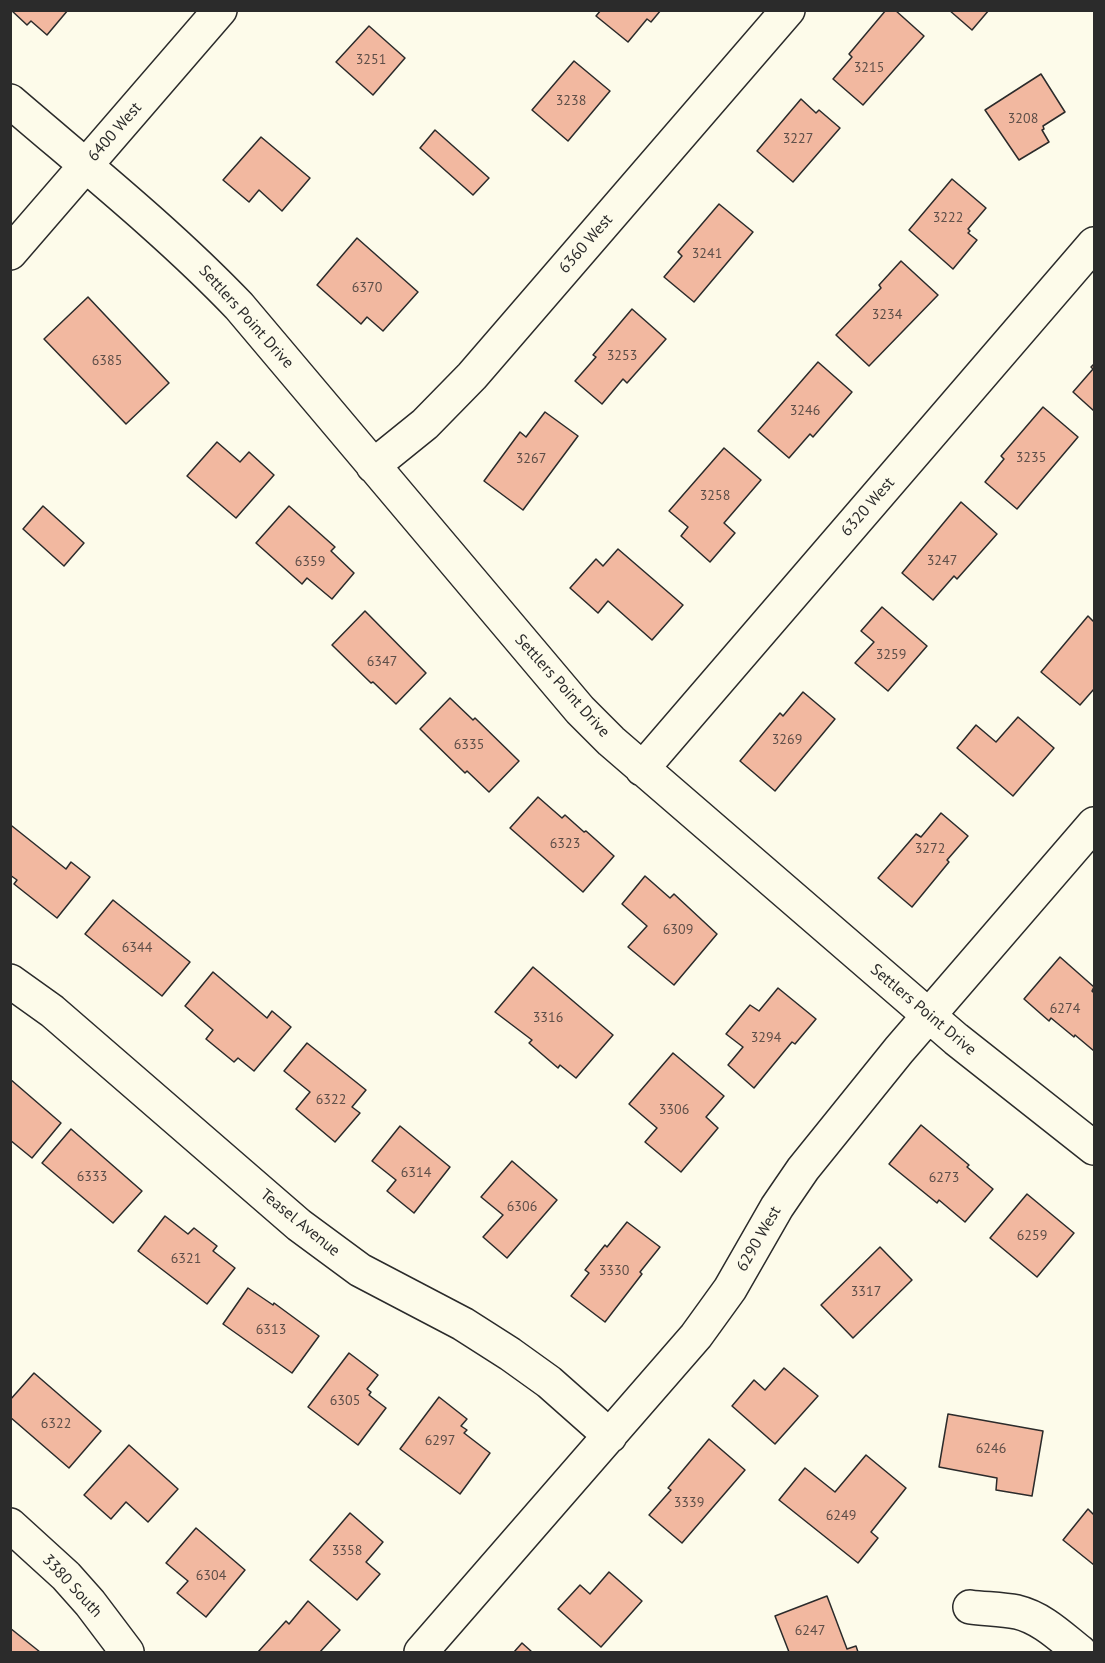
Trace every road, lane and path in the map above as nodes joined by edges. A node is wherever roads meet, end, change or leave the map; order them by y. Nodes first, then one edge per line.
1 (220, 10) edge
2 (788, 10) edge
3 (10, 101) edge
4 (86, 166) junction
5 (1095, 244) edge
6 (10, 253) edge
7 (373, 466) junction
8 (642, 769) junction
9 (1095, 824) edge
10 (10, 981) edge
11 (928, 1016) junction
12 (1095, 1148) edge
13 (610, 1436) junction
14 (10, 1525) edge
15 (970, 1607) dead end
16 (127, 1653) edge
17 (421, 1653) edge
18 (1080, 1653) edge

1 - 4 street, 6400 West
2 - 7 street, 6360 West
3 - 4 street, Settlers Point Drive
4 - 6 street, 6400 West
4 - 7 street, Settlers Point Drive
5 - 8 street, 6320 West
7 - 8 street, Settlers Point Drive
8 - 11 street, Settlers Point Drive
9 - 11 street, 6290 West
10 - 13 street, Teasel Avenue
11 - 12 street, Settlers Point Drive
11 - 13 street, 6290 West
13 - 17 street, 6290 West
14 - 16 street, 3380 South
15 - 18 street

